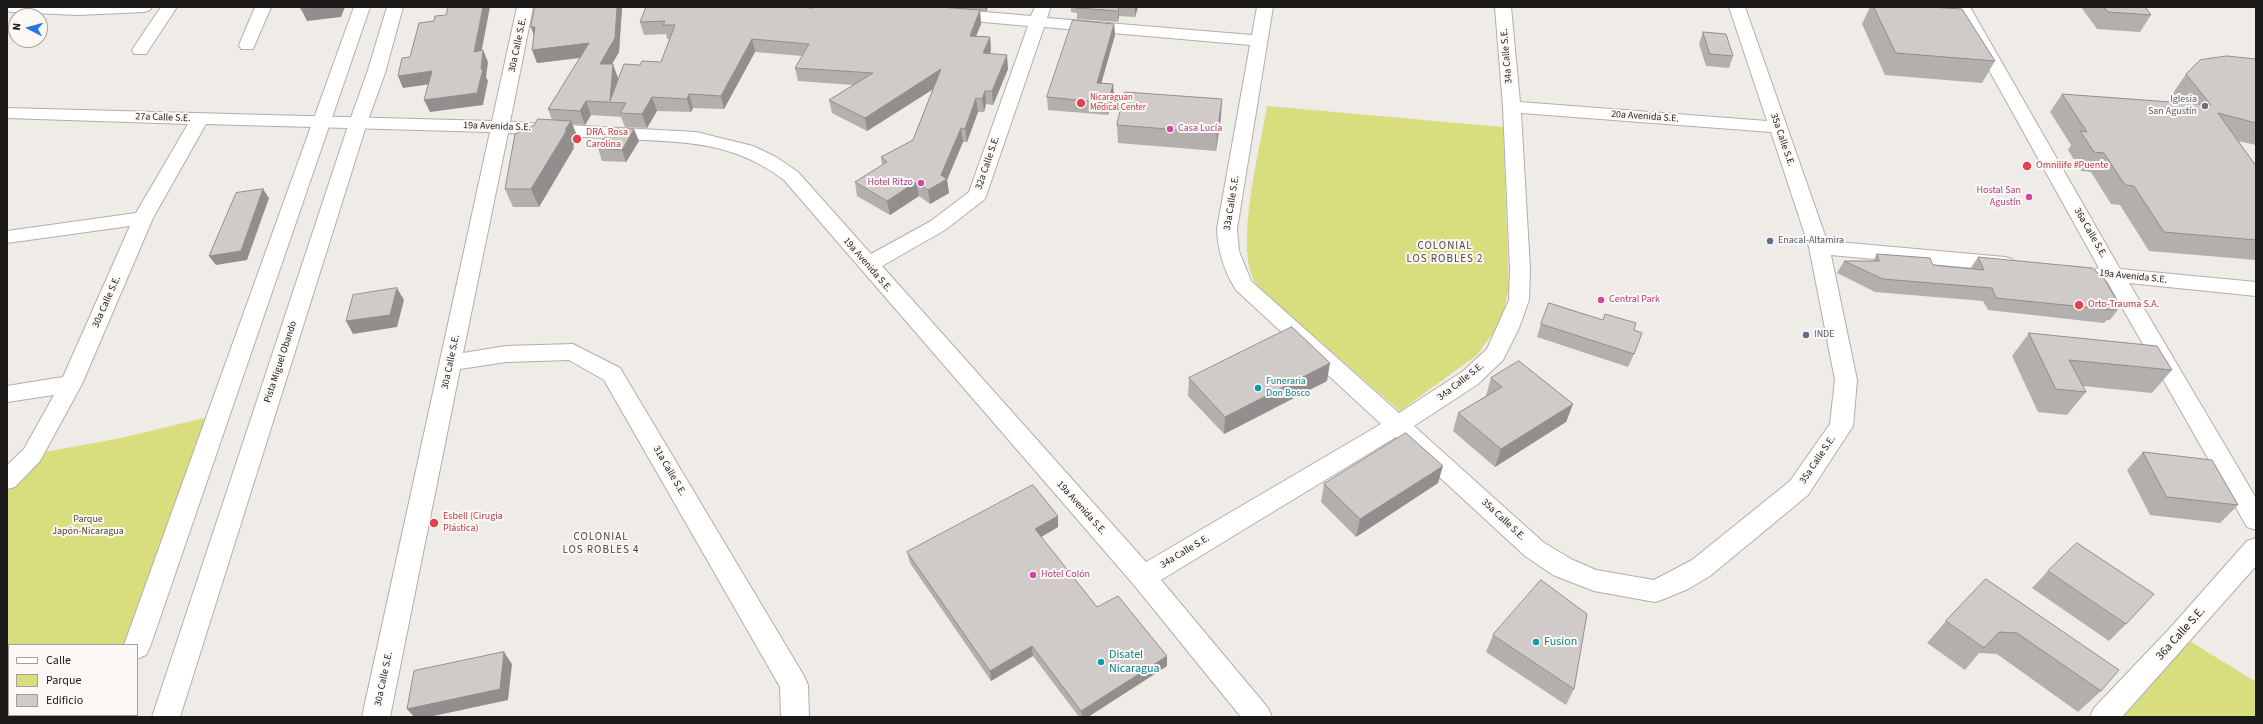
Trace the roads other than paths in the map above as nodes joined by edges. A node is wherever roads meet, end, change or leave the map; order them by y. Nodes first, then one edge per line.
1 (12, 7) edge
2 (144, 7) edge
3 (170, 7) edge
4 (263, 7) edge
5 (362, 7) edge
6 (395, 7) edge
7 (1265, 7) edge
8 (1503, 7) edge
9 (1737, 7) edge
10 (1962, 7) edge
11 (529, 13) edge
12 (937, 13) edge
13 (1039, 14) edge
14 (1259, 41) junction
15 (247, 45) dead end
16 (140, 50) dead end
17 (1512, 107) junction
18 (7, 113) edge
19 (200, 119) junction
20 (320, 123) junction
21 (358, 123) junction
22 (500, 127) junction
23 (1778, 128) junction
24 (143, 218) junction
25 (7, 237) edge
26 (1819, 247) junction
27 (867, 265) junction
28 (2026, 266) edge
29 (2082, 272) edge
30 (2113, 274) junction
31 (2256, 289) edge
32 (451, 364) junction
33 (71, 384) junction
34 (7, 394) edge
35 (1399, 425) junction
36 (7, 480) edge
37 (2256, 520) edge
38 (2256, 548) edge
39 (1143, 577) junction
40 (138, 644) edge
41 (166, 717) edge
42 (376, 717) edge
43 (795, 717) edge
44 (1258, 717) edge
45 (2104, 717) edge

1 - 2 street
3 - 16 street
4 - 15 street
5 - 20 street
6 - 21 street, Pista Miguel Obando
7 - 14 street, 33a Calle S.E.
8 - 17 street, 34a Calle S.E.
9 - 23 street, 35a Calle S.E.
10 - 30 street, 36a Calle S.E.
11 - 22 street, 30a Calle S.E.
12 - 13 street
13 - 14 street
13 - 27 street, 32a Calle S.E.
14 - 35 street, 33a Calle S.E.
17 - 23 street, 20a Avenida S.E.
17 - 35 street, 34a Calle S.E.
18 - 19 street, 27a Calle S.E.
19 - 20 street, 27a Calle S.E.
19 - 24 street, 30a Calle S.E.
20 - 21 street, 19a Avenida S.E.
20 - 40 street
21 - 22 street, 19a Avenida S.E.
21 - 41 street, Pista Miguel Obando
22 - 27 street, 19a Avenida S.E.
22 - 32 street, 30a Calle S.E.
23 - 26 street, 35a Calle S.E.
24 - 25 street
24 - 33 street, 30a Calle S.E.
26 - 28 street
26 - 35 street, 35a Calle S.E.
27 - 39 street, 19a Avenida S.E.
29 - 30 street, 19a Avenida S.E.
30 - 31 street, 19a Avenida S.E.
30 - 37 street, 36a Calle S.E.
32 - 42 street, 30a Calle S.E.
32 - 43 street, 31a Calle S.E.
33 - 34 street
33 - 36 street, 30a Calle S.E.
35 - 39 street, 34a Calle S.E.
38 - 45 street, 36a Calle S.E.
39 - 44 street, 19a Avenida S.E.

